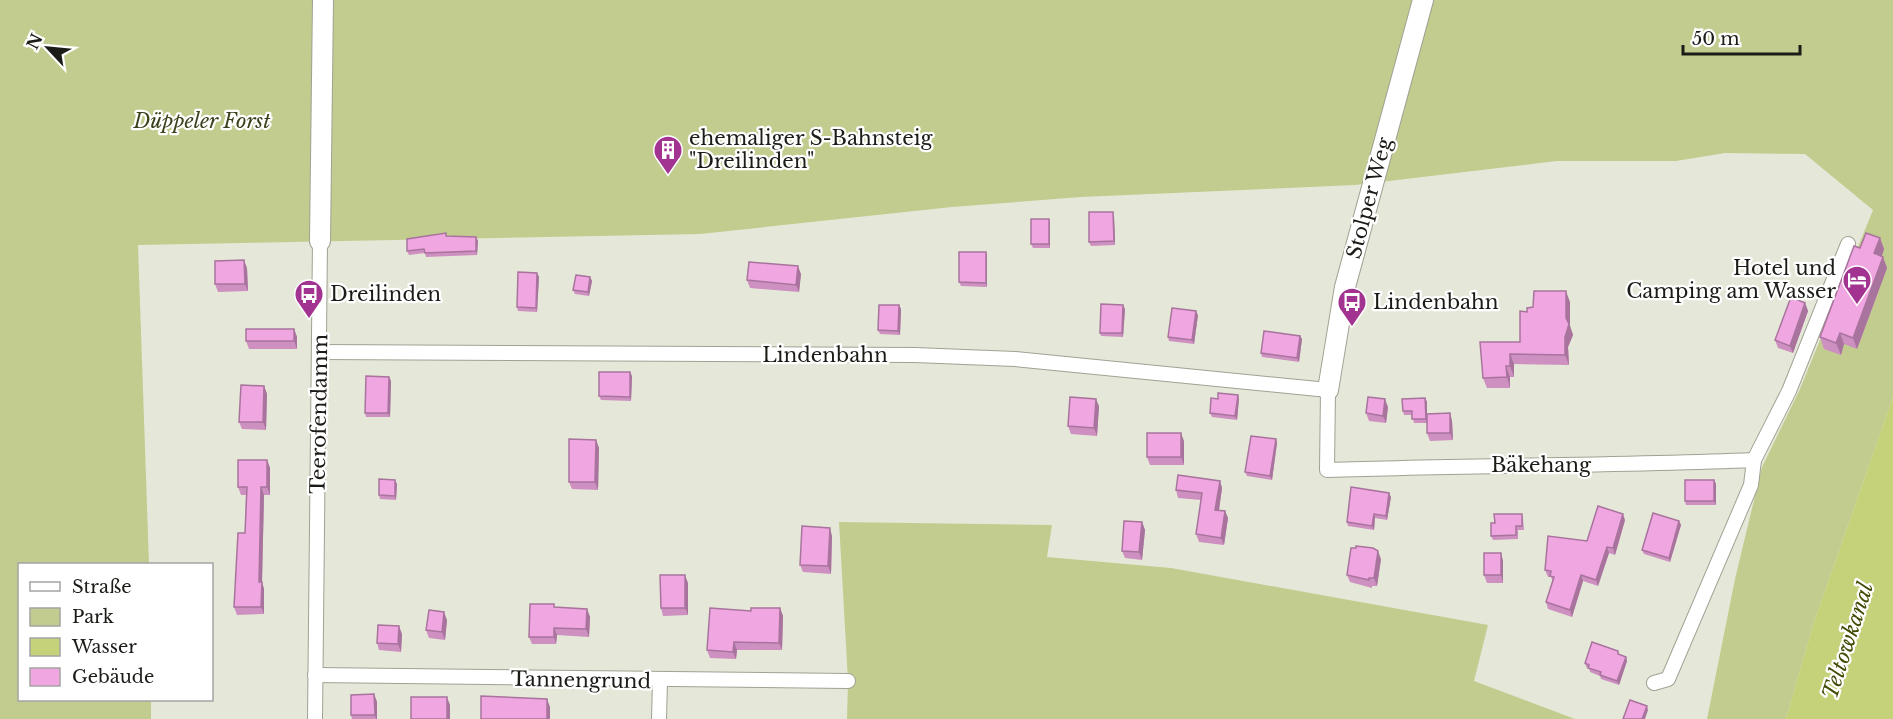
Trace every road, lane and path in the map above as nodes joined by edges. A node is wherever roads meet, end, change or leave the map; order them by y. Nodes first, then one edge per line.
1 (323, 0) edge
2 (1423, 0) edge
3 (320, 241) joint
4 (1848, 244) dead end
5 (320, 352) junction
6 (1328, 390) junction
7 (1754, 460) junction
8 (1327, 470) joint
9 (315, 675) junction
10 (660, 681) junction
11 (848, 681) dead end
12 (1654, 682) dead end
13 (315, 719) edge
14 (659, 719) edge

1 - 3 street, Teerofendamm
2 - 6 street, Stolper Weg
3 - 5 street, Teerofendamm
4 - 7 street
5 - 6 street, Lindenbahn
5 - 9 street, Teerofendamm
6 - 8 street, Stolper Weg
7 - 8 street, Bäkehang
7 - 12 street
9 - 10 street, Tannengrund
9 - 13 street, Teerofendamm
10 - 11 street, Tannengrund
10 - 14 street

